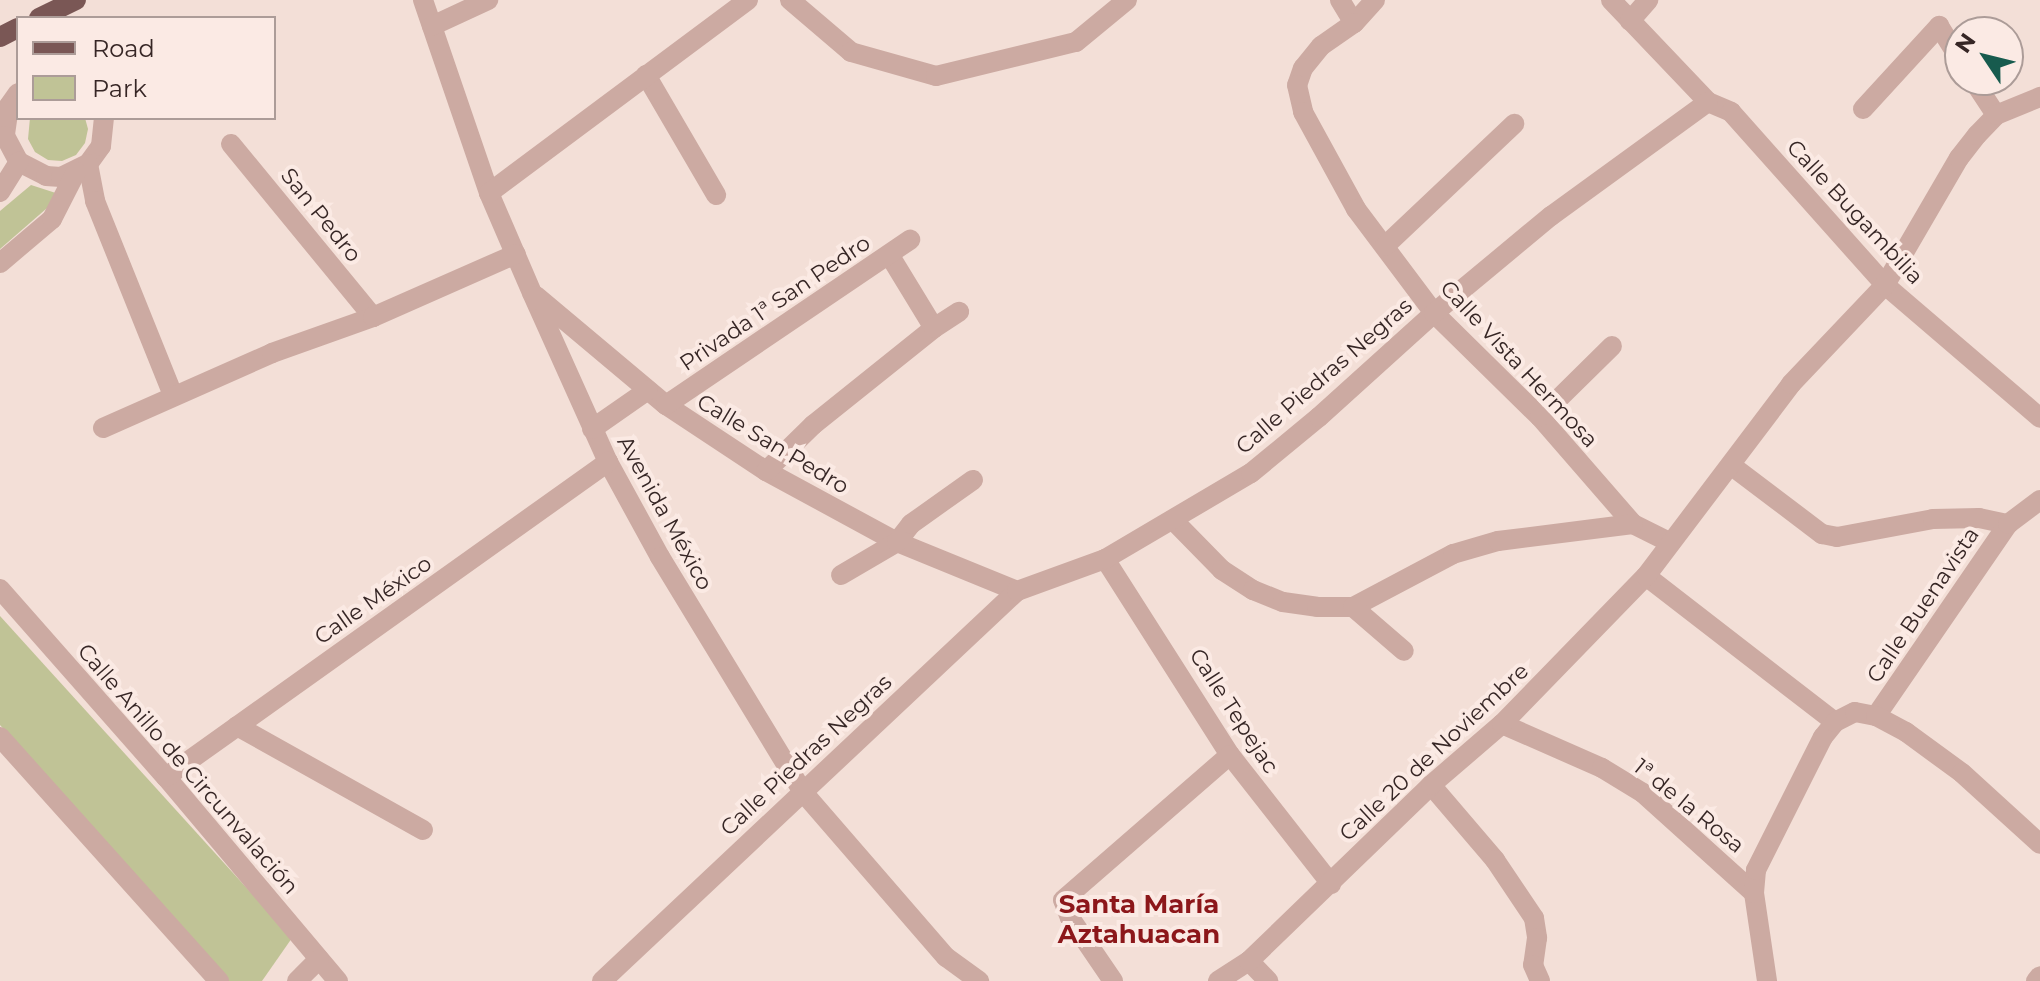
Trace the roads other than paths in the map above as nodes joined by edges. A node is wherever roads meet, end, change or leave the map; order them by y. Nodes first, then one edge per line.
1 (76, 0) edge
2 (423, 0) edge
3 (488, 0) edge
4 (748, 0) edge
5 (790, 0) edge
6 (1127, 0) edge
7 (1340, 0) edge
8 (1375, 0) edge
9 (1611, 0) edge
10 (1648, 0) edge
11 (43, 16) edge
12 (1630, 21) junction
13 (1354, 23) junction
14 (432, 26) junction
15 (1944, 34) edge
16 (646, 75) junction
17 (16, 96) edge
18 (1984, 96) edge
19 (2040, 97) edge
20 (1708, 102) junction
21 (1863, 109) dead end
22 (1996, 115) junction
23 (104, 120) edge
24 (1514, 124) dead end
25 (231, 144) dead end
26 (19, 162) junction
27 (82, 168) junction
28 (0, 192) edge
29 (489, 193) junction
30 (716, 195) dead end
31 (910, 240) dead end
32 (1385, 246) junction
33 (516, 254) junction
34 (890, 256) junction
35 (0, 263) edge
36 (1885, 285) junction
37 (532, 293) junction
38 (959, 312) dead end
39 (1434, 313) junction
40 (373, 317) junction
41 (934, 328) junction
42 (1612, 346) dead end
43 (648, 390) junction
44 (173, 395) junction
45 (666, 405) junction
46 (1540, 417) junction
47 (2040, 418) edge
48 (103, 428) dead end
49 (592, 429) junction
50 (608, 462) junction
51 (1732, 466) junction
52 (766, 471) junction
53 (973, 480) dead end
54 (2040, 500) edge
55 (1174, 521) junction
56 (1633, 524) junction
57 (2008, 524) junction
58 (897, 542) junction
59 (1671, 543) junction
60 (1105, 559) junction
61 (841, 575) dead end
62 (1646, 576) junction
63 (0, 589) edge
64 (1017, 591) junction
65 (1353, 607) junction
66 (1404, 651) dead end
67 (1876, 716) junction
68 (1835, 722) junction
69 (1502, 724) junction
70 (237, 726) junction
71 (0, 737) edge
72 (1230, 755) junction
73 (166, 777) junction
74 (1431, 785) junction
75 (802, 791) junction
76 (423, 830) dead end
77 (2040, 844) edge
78 (1331, 884) junction
79 (1754, 893) junction
80 (319, 959) junction
81 (1249, 961) junction
82 (2040, 976) edge
83 (219, 981) edge
84 (297, 981) edge
85 (338, 981) edge
86 (602, 981) edge
87 (979, 981) edge
88 (1113, 981) edge
89 (1218, 981) edge
90 (1268, 981) edge
91 (1540, 981) edge
92 (1767, 981) edge
93 (2036, 981) edge

1 - 11 main road
2 - 14 street, Avenida México
3 - 14 street
4 - 16 street
5 - 6 street
7 - 13 street
8 - 13 street, Calle Vista Hermosa
9 - 12 street, Calle Bugambilia
10 - 12 street
12 - 20 street, Calle Bugambilia
13 - 32 street, Calle Vista Hermosa
14 - 29 street, Avenida México
15 - 21 street
16 - 29 street
16 - 30 street
17 - 26 street
18 - 22 street
19 - 22 street
20 - 36 street, Calle Bugambilia
20 - 39 street, Calle Piedras Negras
22 - 36 street, Calle 20 de Noviembre
23 - 27 street
24 - 32 street
25 - 40 street, San Pedro
26 - 27 street
26 - 28 street
27 - 35 street
27 - 44 street
29 - 33 street, Avenida México
31 - 34 street, Privada 1ª San Pedro
32 - 39 street, Calle Vista Hermosa
33 - 37 street, Avenida México
33 - 40 street
34 - 41 street
34 - 45 street, Privada 1ª San Pedro
36 - 47 street, Calle Bugambilia
36 - 51 street, Calle 20 de Noviembre
37 - 43 street, Calle San Pedro
37 - 49 street, Avenida México
38 - 41 street
39 - 46 street, Calle Vista Hermosa
39 - 55 street, Calle Piedras Negras
40 - 44 street
41 - 52 street
42 - 46 street
43 - 45 street, Calle San Pedro
43 - 49 street
44 - 48 street
45 - 52 street, Calle San Pedro
46 - 56 street, Calle Vista Hermosa
49 - 50 street, Avenida México
50 - 70 street, Calle México
50 - 75 street, Avenida México
51 - 57 street
51 - 59 street, Calle 20 de Noviembre
52 - 58 street, Calle San Pedro
53 - 58 street
54 - 57 street, Calle Buenavista
55 - 60 street, Calle Piedras Negras
55 - 65 street
56 - 59 street, Calle Vista Hermosa
56 - 65 street
57 - 67 street, Calle Buenavista
58 - 61 street
58 - 64 street, Calle San Pedro
59 - 62 street, Calle 20 de Noviembre
60 - 64 street, Calle Piedras Negras
60 - 72 street, Calle Tepejac
62 - 68 street
62 - 69 street, Calle 20 de Noviembre
63 - 73 street, Calle Anillo de Circunvalación
64 - 75 street, Calle Piedras Negras
65 - 66 street
67 - 68 street, Calle Buenavista
67 - 77 street
68 - 79 street
69 - 74 street, Calle 20 de Noviembre
69 - 79 street, 1ª de la Rosa
70 - 73 street, Calle México
70 - 76 street
71 - 83 street
72 - 78 street, Calle Tepejac
72 - 88 street
73 - 80 street, Calle Anillo de Circunvalación
74 - 78 street, Calle 20 de Noviembre
74 - 91 street
75 - 86 street, Calle Piedras Negras
75 - 87 street, Avenida México
78 - 81 street, Calle 20 de Noviembre
79 - 92 street
80 - 84 street
80 - 85 street, Calle Anillo de Circunvalación
81 - 89 street, Calle 20 de Noviembre
81 - 90 street
82 - 93 street

